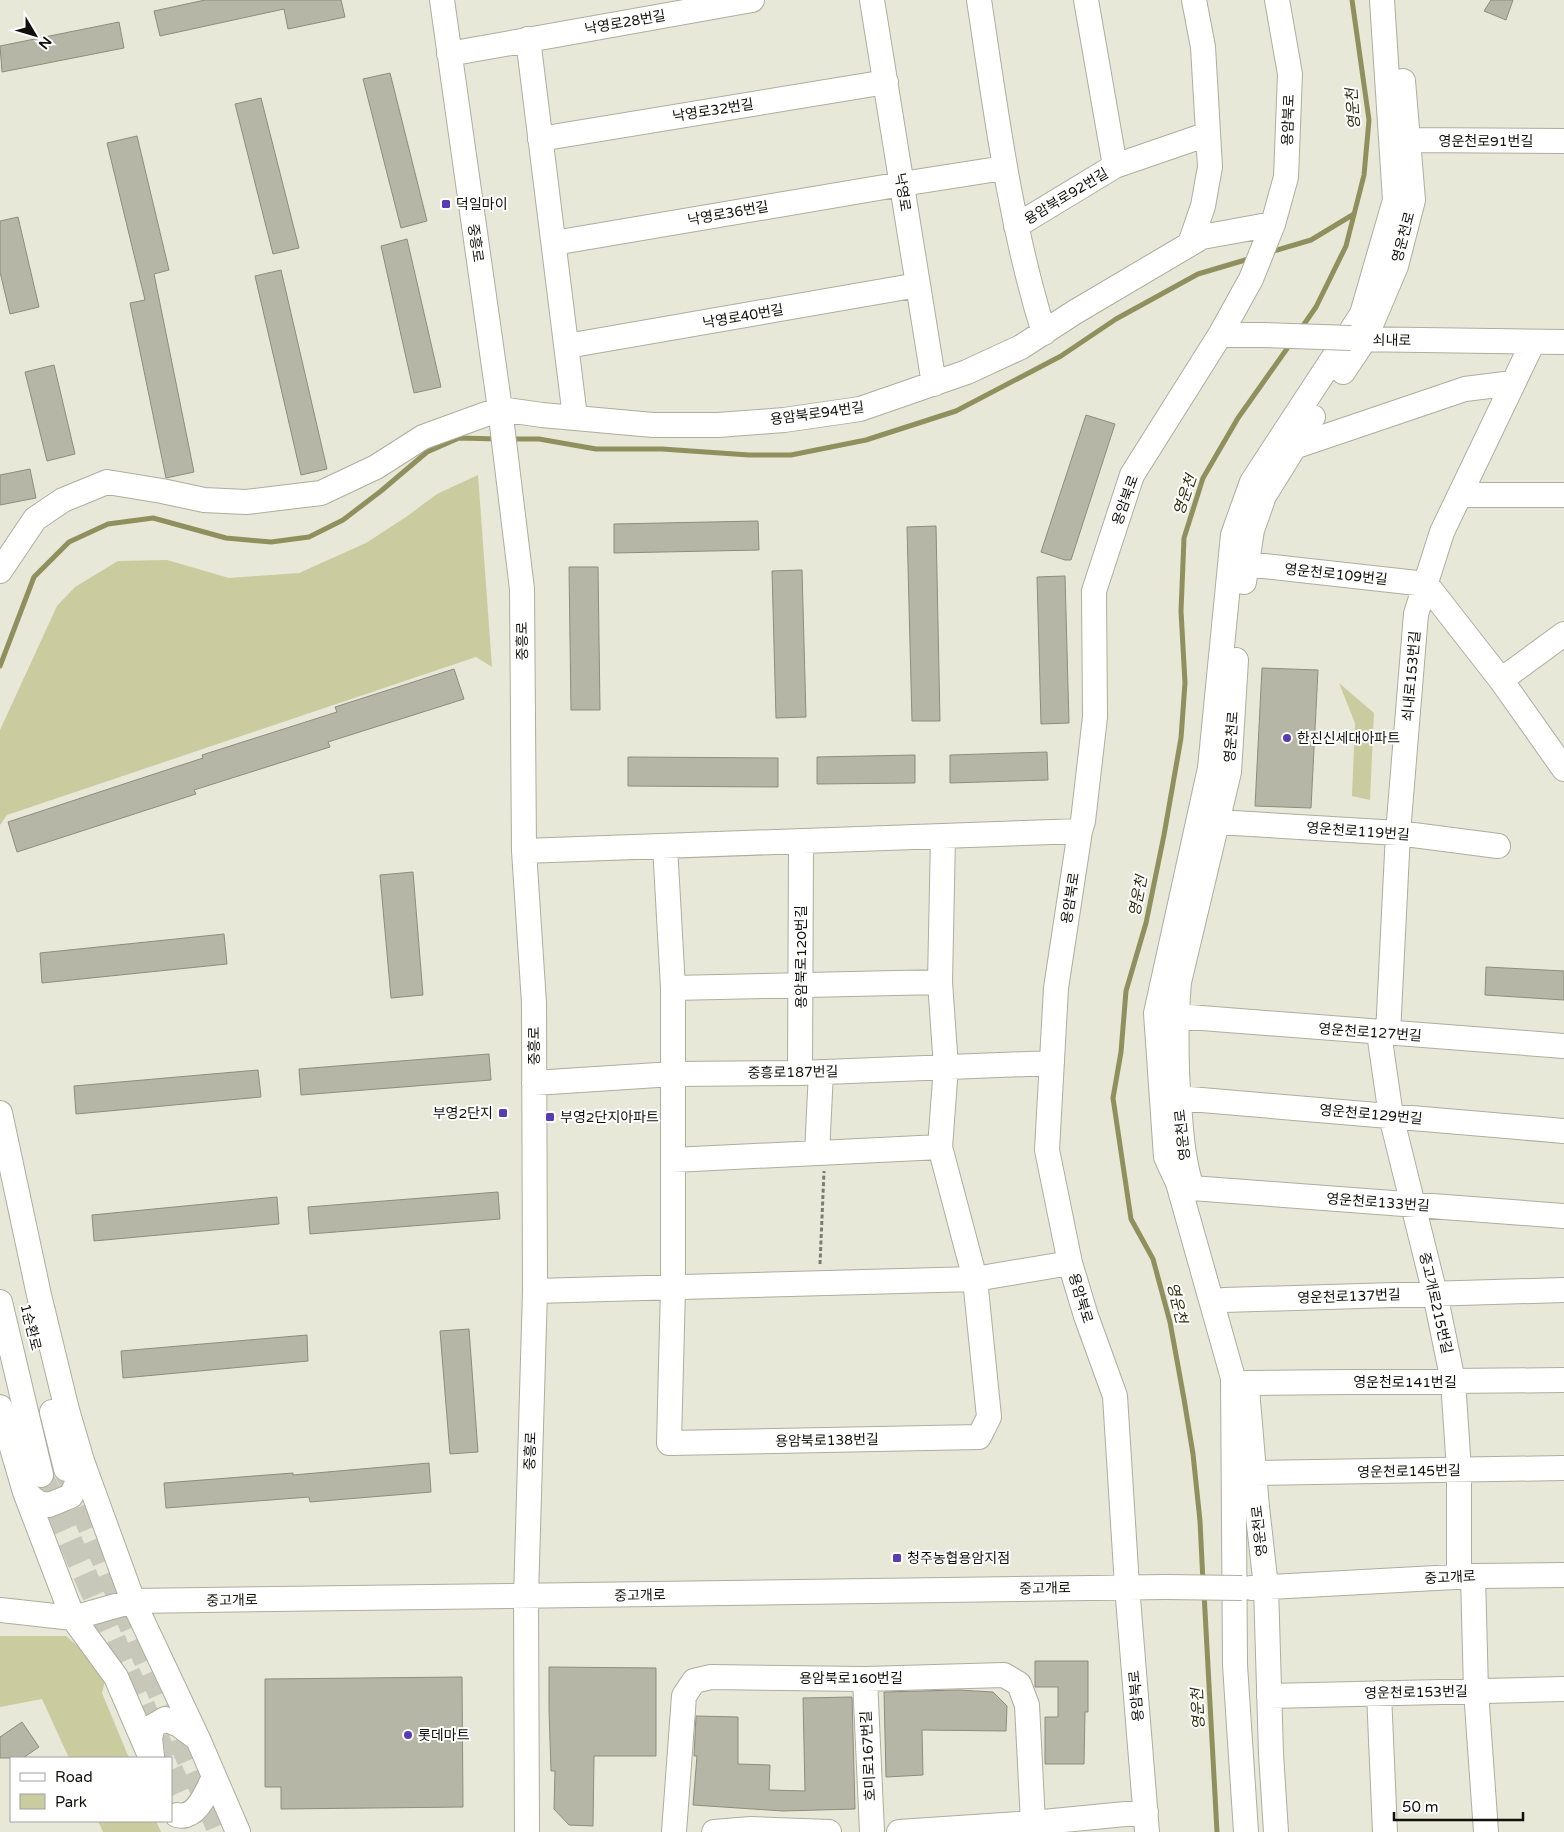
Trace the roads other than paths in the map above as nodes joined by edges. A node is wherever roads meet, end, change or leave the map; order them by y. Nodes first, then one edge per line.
1 (442, 0) edge
2 (752, 0) edge
3 (872, 0) edge
4 (980, 0) edge
5 (1086, 0) edge
6 (1194, 0) edge
7 (1277, 0) edge
8 (1382, 0) edge
9 (1396, 0) edge
10 (528, 39) junction
11 (449, 54) junction
12 (886, 82) junction
13 (1208, 134) junction
14 (540, 139) junction
15 (1408, 140) junction
16 (1564, 141) edge
17 (1115, 166) junction
18 (1004, 168) junction
19 (902, 184) junction
20 (1273, 224) junction
21 (1016, 226) junction
22 (553, 235) junction
23 (1190, 244) junction
24 (918, 285) junction
25 (1044, 332) junction
26 (1220, 335) junction
27 (1358, 339) junction
28 (1533, 342) junction
29 (1564, 342) edge
30 (567, 346) junction
31 (1513, 383) junction
32 (934, 384) junction
33 (575, 417) junction
34 (501, 418) junction
35 (1294, 447) junction
36 (1460, 495) junction
37 (1564, 495) edge
38 (1246, 564) junction
39 (0, 571) edge
40 (1426, 584) junction
41 (1564, 634) edge
42 (1502, 680) junction
43 (1564, 769) edge
44 (1217, 822) junction
45 (1080, 831) junction
46 (1398, 833) junction
47 (943, 836) junction
48 (801, 841) junction
49 (665, 846) junction
50 (1498, 846) dead end
51 (524, 851) junction
52 (940, 982) junction
53 (801, 985) junction
54 (673, 988) junction
55 (1176, 1016) junction
56 (1384, 1033) junction
57 (1564, 1046) edge
58 (1052, 1063) junction
59 (946, 1068) junction
60 (811, 1072) junction
61 (673, 1074) junction
62 (534, 1083) junction
63 (1178, 1098) junction
64 (0, 1113) edge
65 (1391, 1116) junction
66 (1564, 1131) edge
67 (940, 1147) junction
68 (821, 1153) junction
69 (673, 1160) junction
70 (0, 1185) edge
71 (1192, 1188) junction
72 (1412, 1205) junction
73 (1564, 1216) edge
74 (1070, 1264) junction
75 (975, 1279) junction
76 (673, 1288) junction
77 (1564, 1290) edge
78 (535, 1291) junction
79 (1435, 1294) junction
80 (1224, 1300) junction
81 (0, 1302) edge
82 (1564, 1380) edge
83 (1453, 1381) junction
84 (1246, 1383) junction
85 (0, 1407) edge
86 (74, 1465) junction
87 (1564, 1468) edge
88 (1458, 1470) junction
89 (1254, 1473) junction
90 (41, 1475) tunnel mouth
91 (25, 1492) junction
92 (1564, 1575) edge
93 (1466, 1576) junction
94 (1127, 1586) junction
95 (1266, 1587) junction
96 (526, 1596) junction
97 (133, 1601) junction
98 (0, 1610) edge
99 (73, 1618) junction
100 (864, 1679) junction
101 (1564, 1689) edge
102 (1476, 1691) junction
103 (1379, 1693) junction
104 (1269, 1696) junction
105 (198, 1739) junction
106 (152, 1757) edge
107 (152, 1757) edge
108 (214, 1777) junction
109 (177, 1816) edge
110 (1146, 1822) edge
111 (1033, 1823) junction
112 (238, 1832) edge
113 (527, 1832) edge
114 (674, 1832) edge
115 (714, 1832) edge
116 (829, 1832) edge
117 (872, 1832) edge
118 (899, 1832) edge
119 (1246, 1832) edge
120 (1276, 1832) edge
121 (1386, 1832) edge
122 (1486, 1832) edge

1 - 11 street, 중흥로
2 - 10 street, 낙영로28번길
3 - 12 street, 낙영로
4 - 18 street
5 - 17 street, 용암북로92번길
6 - 13 street
7 - 20 street, 용암북로
8 - 119 street
9 - 15 street, 영운천로
10 - 11 street, 낙영로28번길
10 - 14 street
11 - 34 street, 중흥로
12 - 14 street, 낙영로32번길
12 - 19 street, 낙영로
13 - 17 street, 용암북로92번길
13 - 23 street
14 - 22 street
15 - 16 street, 영운천로91번길
15 - 27 street, 영운천로
17 - 21 street, 용암북로92번길
18 - 19 street, 낙영로36번길
18 - 21 street
19 - 22 street, 낙영로36번길
19 - 24 street, 낙영로
20 - 23 street, 용암북로94번길
20 - 26 street, 용암북로
21 - 25 street
22 - 30 street
23 - 25 street, 용암북로94번길
24 - 30 street, 낙영로40번길
24 - 32 street, 낙영로
25 - 32 street, 용암북로94번길
26 - 27 street, 쇠내로, bridge
26 - 45 street, 용암북로
27 - 28 street, 쇠내로
27 - 35 street, 영운천로
28 - 29 street, 쇠내로
28 - 31 street, 쇠내로153번길
30 - 33 street
31 - 35 street
31 - 36 street, 쇠내로153번길
32 - 33 street, 용암북로94번길
33 - 34 street, 용암북로94번길
34 - 39 street
34 - 51 street, 중흥로
35 - 38 street, 영운천로
36 - 37 street
36 - 40 street, 쇠내로153번길
38 - 40 street, 영운천로109번길
38 - 44 street, 영운천로
40 - 42 street
40 - 46 street, 쇠내로153번길
41 - 42 street
42 - 43 street
44 - 46 street, 영운천로119번길
44 - 55 street, 영운천로
45 - 47 street
45 - 58 street, 용암북로
46 - 50 street, 영운천로119번길
46 - 56 street, 쇠내로153번길
47 - 48 street
47 - 52 street, 용암북로138번길
48 - 49 street
48 - 53 street, 용암북로120번길
49 - 51 street
49 - 54 street
51 - 62 street, 중흥로
52 - 53 street
52 - 59 street, 용암북로138번길
53 - 54 street
53 - 60 street, 용암북로120번길
54 - 61 street
55 - 56 street, 영운천로127번길
55 - 63 street, 영운천로
56 - 57 street, 영운천로127번길
56 - 65 street, 중고개로215번길
58 - 59 street, 중흥로187번길
58 - 74 street, 용암북로
59 - 60 street, 중흥로187번길
59 - 67 street, 용암북로138번길
60 - 61 street, 중흥로187번길
60 - 68 street
61 - 62 street, 중흥로187번길
61 - 69 street, 용암북로138번길
62 - 78 street, 중흥로
63 - 65 street, 영운천로129번길
63 - 71 street, 영운천로
64 - 86 street
65 - 66 street, 영운천로129번길
65 - 72 street, 중고개로215번길
67 - 68 street
67 - 75 street, 용암북로138번길
68 - 69 street
69 - 76 street, 용암북로138번길
70 - 86 street, 1순환로
71 - 72 street, 영운천로133번길
71 - 80 street, 영운천로
72 - 73 street, 영운천로133번길
72 - 79 street, 중고개로215번길
74 - 75 street
74 - 94 street, 용암북로
75 - 76 street
75 - 76 street, 용암북로138번길
76 - 78 street
77 - 79 street, 영운천로137번길
78 - 96 street, 중흥로
79 - 80 street, 영운천로137번길
79 - 83 street, 중고개로215번길
80 - 84 street, 영운천로
81 - 90 street, 1순환로
82 - 83 street, 영운천로141번길
83 - 84 street, 영운천로141번길
83 - 88 street, 중고개로215번길
84 - 89 street, 영운천로
85 - 91 street
86 - 91 street
86 - 97 street
87 - 88 street, 영운천로145번길
88 - 89 street, 영운천로145번길
88 - 93 street, 중고개로215번길
89 - 95 street, 영운천로
91 - 99 street
92 - 93 street, 중고개로
93 - 95 street, 중고개로
93 - 102 street, 중고개로215번길
94 - 95 street, 중고개로, bridge
94 - 96 street, 중고개로
94 - 110 street, 용암북로
95 - 104 street, 영운천로
96 - 97 street, 중고개로
96 - 113 street
97 - 99 street, 중고개로
97 - 105 street
98 - 99 street, 중고개로
99 - 106 street
100 - 111 street, 용암북로160번길
100 - 114 street, 용암북로160번길
100 - 117 street, 호미로167번길
101 - 102 street, 영운천로153번길
102 - 103 street, 영운천로153번길
102 - 122 street, 중고개로215번길
103 - 104 street, 영운천로153번길
103 - 121 street
104 - 120 street, 영운천로
105 - 107 street
105 - 108 street
108 - 109 street
108 - 112 street
110 - 111 street
111 - 118 street
115 - 116 street

